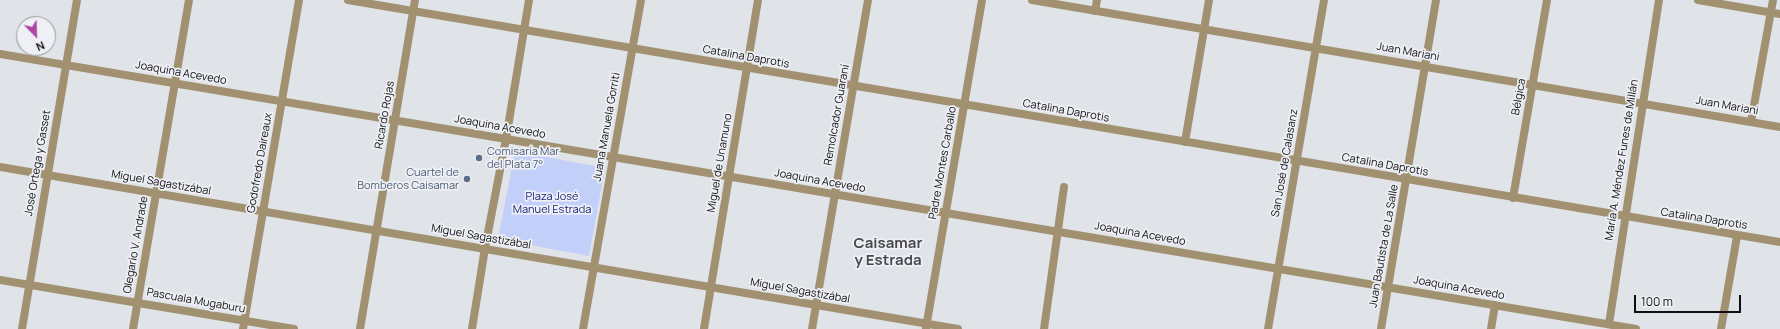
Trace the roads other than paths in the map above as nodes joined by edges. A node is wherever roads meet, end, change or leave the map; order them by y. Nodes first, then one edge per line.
1 (77, 0) edge
2 (189, 0) edge
3 (299, 0) edge
4 (348, 0) edge
5 (415, 0) edge
6 (529, 0) edge
7 (641, 0) edge
8 (758, 0) edge
9 (868, 0) edge
10 (982, 0) edge
11 (1032, 0) edge
12 (1097, 0) edge
13 (1209, 0) edge
14 (1324, 0) edge
15 (1436, 0) edge
16 (1547, 0) edge
17 (1659, 0) edge
18 (1698, 0) edge
19 (1772, 0) edge
20 (413, 11) junction
21 (1095, 11) junction
22 (1770, 12) junction
23 (1780, 14) edge
24 (1204, 29) junction
25 (524, 30) junction
26 (632, 48) junction
27 (1316, 48) junction
28 (0, 54) edge
29 (66, 65) junction
30 (1425, 67) junction
31 (747, 68) junction
32 (175, 83) junction
33 (1533, 85) junction
34 (853, 86) junction
35 (282, 101) junction
36 (1642, 103) junction
37 (964, 105) junction
38 (395, 120) junction
39 (1751, 122) junction
40 (1780, 127) edge
41 (506, 139) junction
42 (1185, 142) junction
43 (613, 157) junction
44 (1296, 161) junction
45 (0, 166) edge
46 (48, 175) junction
47 (729, 176) junction
48 (1406, 180) junction
49 (1064, 187) dead end
50 (156, 193) junction
51 (835, 194) junction
52 (1513, 198) junction
53 (263, 211) junction
54 (946, 213) junction
55 (1624, 217) junction
56 (376, 230) junction
57 (1058, 232) junction
58 (1737, 236) junction
59 (1780, 242) edge
60 (485, 248) junction
61 (594, 267) junction
62 (1278, 269) junction
63 (0, 280) edge
64 (29, 285) junction
65 (710, 287) junction
66 (1388, 287) junction
67 (137, 303) junction
68 (816, 305) junction
69 (1495, 305) junction
70 (1608, 324) junction
71 (244, 325) edge
72 (926, 326) edge
73 (22, 329) edge
74 (133, 329) edge
75 (294, 329) edge
76 (360, 329) edge
77 (472, 329) edge
78 (583, 329) edge
79 (704, 329) edge
80 (812, 329) edge
81 (958, 329) edge
82 (1044, 329) edge
83 (1268, 329) edge
84 (1381, 329) edge
85 (1491, 329) edge
86 (1636, 329) edge
87 (1721, 329) edge

1 - 29 street, José Ortega y Gasset
2 - 32 street, Olegario V. Andrade
3 - 35 street, Godofredo Daireaux
4 - 20 street, Catalina Daprotis
5 - 20 street, Ricardo Rojas
6 - 25 street
7 - 26 street, Juana Manuela Gorriti
8 - 31 street, Miguel de Unamuno
9 - 34 street, Remolcador Guaraní
10 - 37 street, Padre Montes Carballo
11 - 21 street, Juan Mariani
12 - 21 street
13 - 24 street
14 - 27 street, San José de Calasanz
15 - 30 street, Juan Bautista de La Salle
16 - 33 street, Bélgica
17 - 36 street, María A. Méndez Funes de Millán
18 - 22 street
19 - 22 street
20 - 25 street, Catalina Daprotis
20 - 38 street, Ricardo Rojas
21 - 24 street, Juan Mariani
22 - 23 street
22 - 39 street
24 - 27 street, Juan Mariani
24 - 42 street
25 - 26 street, Catalina Daprotis
25 - 41 street
26 - 31 street, Catalina Daprotis
26 - 43 street, Juana Manuela Gorriti
27 - 30 street, Juan Mariani
27 - 44 street, San José de Calasanz
28 - 29 street, Joaquina Acevedo
29 - 32 street, Joaquina Acevedo
29 - 46 street, José Ortega y Gasset
30 - 33 street, Juan Mariani
30 - 48 street, Juan Bautista de La Salle
31 - 34 street, Catalina Daprotis
31 - 47 street, Miguel de Unamuno
32 - 35 street, Joaquina Acevedo
32 - 50 street, Olegario V. Andrade
33 - 36 street, Juan Mariani
33 - 52 street, Bélgica
34 - 37 street, Catalina Daprotis
34 - 51 street, Remolcador Guaraní
35 - 38 street, Joaquina Acevedo
35 - 53 street, Godofredo Daireaux
36 - 39 street, Juan Mariani
36 - 55 street, María A. Méndez Funes de Millán
37 - 42 street, Catalina Daprotis
37 - 54 street, Padre Montes Carballo
38 - 41 street, Joaquina Acevedo
38 - 56 street, Ricardo Rojas
39 - 40 street, Juan Mariani
41 - 43 street, Joaquina Acevedo
41 - 60 street
42 - 44 street, Catalina Daprotis
43 - 47 street, Joaquina Acevedo
43 - 61 street, Juana Manuela Gorriti
44 - 48 street, Catalina Daprotis
44 - 62 street, San José de Calasanz
45 - 46 street, Miguel Sagastizábal
46 - 50 street, Miguel Sagastizábal
46 - 64 street, José Ortega y Gasset
47 - 51 street, Joaquina Acevedo
47 - 65 street, Miguel de Unamuno
48 - 52 street, Catalina Daprotis
48 - 66 street, Juan Bautista de La Salle
49 - 57 street
50 - 53 street, Miguel Sagastizábal
50 - 67 street, Olegario V. Andrade
51 - 54 street, Joaquina Acevedo
51 - 68 street, Remolcador Guaraní
52 - 55 street, Catalina Daprotis
53 - 56 street, Miguel Sagastizábal
53 - 71 street, Godofredo Daireaux
54 - 57 street, Joaquina Acevedo
54 - 72 street, Padre Montes Carballo
55 - 58 street, Catalina Daprotis
55 - 70 street, María A. Méndez Funes de Millán
56 - 60 street, Miguel Sagastizábal
56 - 76 street, Ricardo Rojas
57 - 62 street, Joaquina Acevedo
57 - 82 street
58 - 59 street, Catalina Daprotis
58 - 87 street
60 - 61 street, Miguel Sagastizábal
60 - 77 street
61 - 65 street, Miguel Sagastizábal
61 - 78 street, Juana Manuela Gorriti
62 - 66 street, Joaquina Acevedo
62 - 83 street, San José de Calasanz
63 - 64 street, Pascuala Mugaburu
64 - 67 street, Pascuala Mugaburu
64 - 73 street, José Ortega y Gasset
65 - 68 street, Miguel Sagastizábal
65 - 79 street, Miguel de Unamuno
66 - 69 street, Joaquina Acevedo
66 - 84 street, Juan Bautista de La Salle
67 - 71 street, Pascuala Mugaburu
67 - 74 street, Olegario V. Andrade
68 - 72 street, Miguel Sagastizábal
68 - 80 street, Remolcador Guaraní
69 - 70 street, Joaquina Acevedo
69 - 85 street
70 - 86 street, Joaquina Acevedo
71 - 75 street, Pascuala Mugaburu
72 - 81 street, Miguel Sagastizábal

